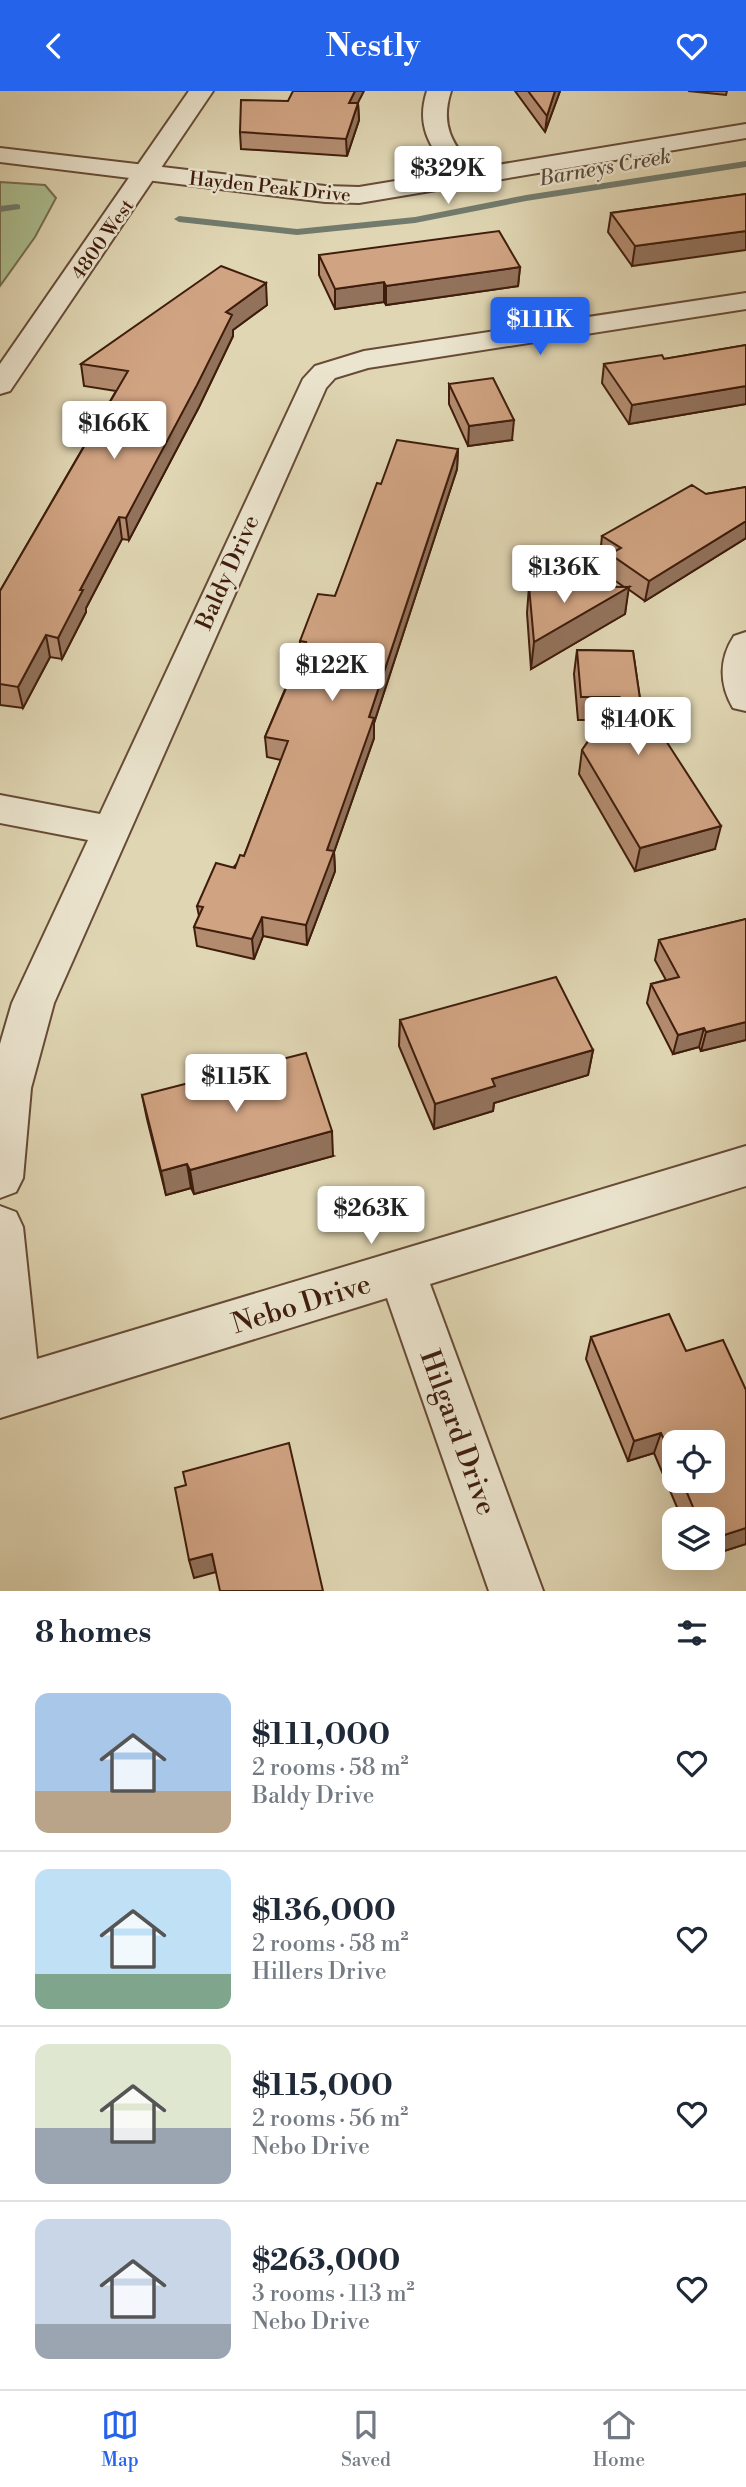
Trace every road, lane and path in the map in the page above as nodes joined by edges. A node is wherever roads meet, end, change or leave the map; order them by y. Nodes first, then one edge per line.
1 (201, 91) edge
2 (439, 91) edge
3 (746, 131) edge
4 (0, 155) edge
5 (147, 173) junction
6 (468, 179) junction
7 (746, 301) edge
8 (0, 385) edge
9 (746, 644) edge
10 (746, 699) edge
11 (0, 809) edge
12 (111, 830) junction
13 (746, 1166) edge
14 (0, 1178) edge
15 (0, 1227) edge
16 (402, 1272) junction
17 (8, 1391) edge
18 (516, 1591) edge

1 - 5 street, 4800 West
2 - 6 street
3 - 6 street, Hayden Peak Drive
4 - 5 street, Hayden Peak Drive
5 - 6 street, Hayden Peak Drive
5 - 8 street, 4800 West
7 - 12 street, Baldy Drive
9 - 10 street
11 - 12 street
12 - 14 street, Baldy Drive
13 - 16 street, Nebo Drive
15 - 17 street
16 - 17 street, Nebo Drive
16 - 18 street, Hilgard Drive

